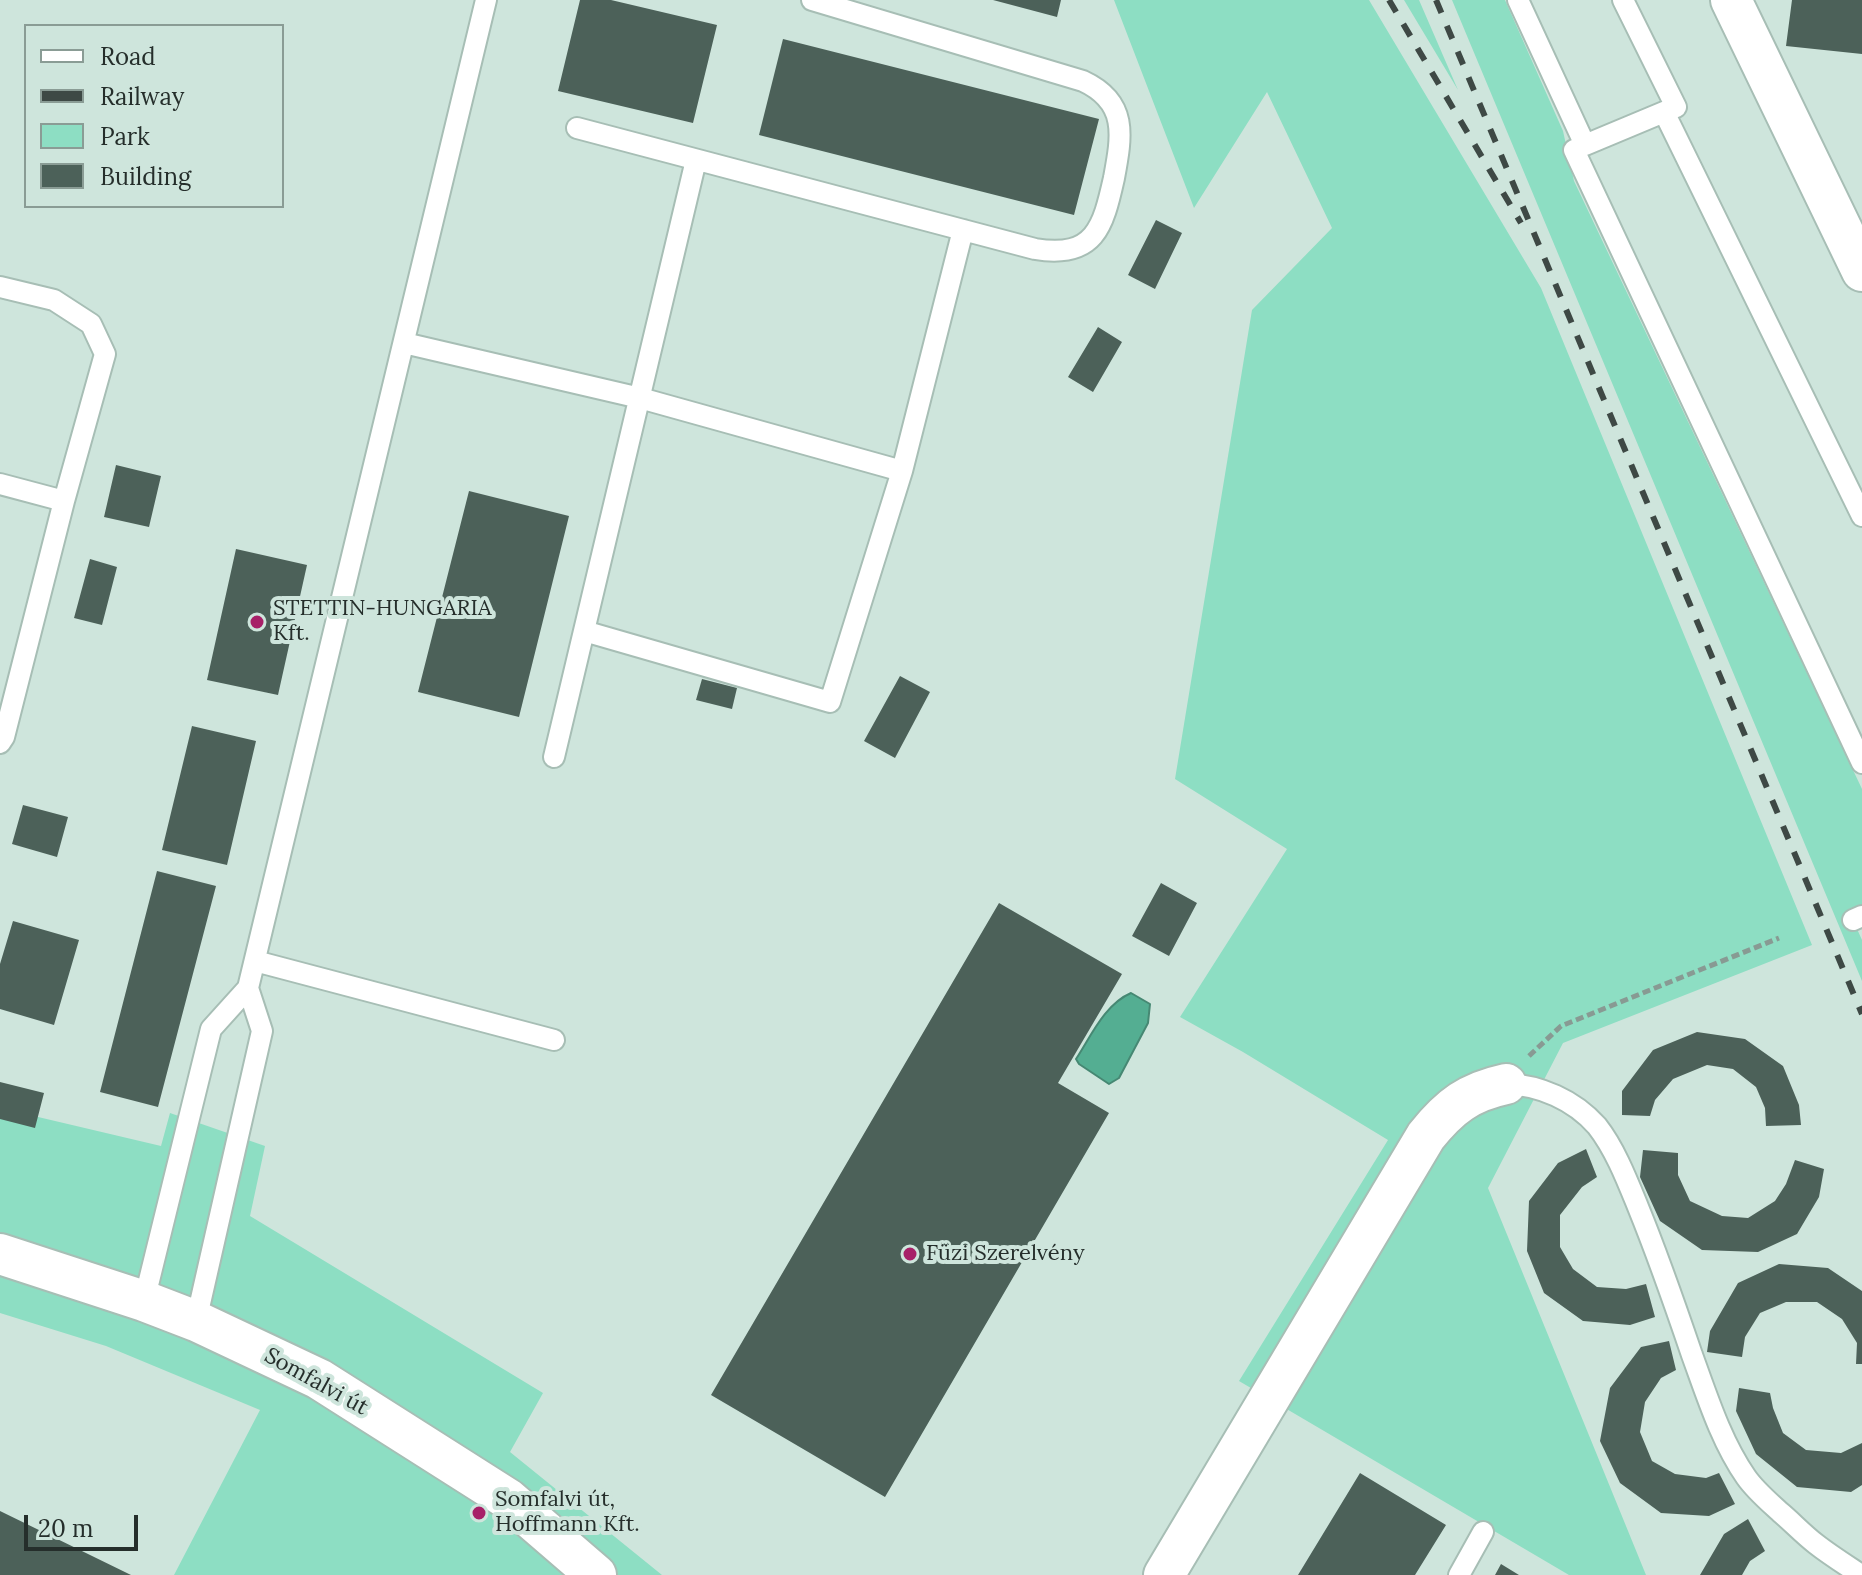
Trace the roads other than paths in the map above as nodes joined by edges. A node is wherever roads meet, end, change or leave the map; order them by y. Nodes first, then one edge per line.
1 (486, 0) edge
2 (812, 0) edge
3 (1518, 0) edge
4 (1623, 0) edge
5 (1731, 0) edge
6 (1664, 112) junction
7 (577, 128) dead end
8 (1585, 145) junction
9 (696, 160) junction
10 (963, 230) junction
11 (1862, 271) edge
12 (0, 287) edge
13 (404, 343) junction
14 (640, 398) junction
15 (902, 471) junction
16 (0, 484) edge
17 (64, 501) junction
18 (1862, 516) edge
19 (584, 631) junction
20 (0, 743) edge
21 (554, 757) dead end
22 (1862, 763) edge
23 (255, 961) junction
24 (248, 988) junction
25 (554, 1040) dead end
26 (1506, 1084) joint
27 (0, 1254) edge
28 (144, 1301) junction
29 (196, 1321) junction
30 (1483, 1532) dead end
31 (583, 1571) edge
32 (1164, 1575) edge
33 (1459, 1575) edge
34 (1861, 1575) edge

1 - 13 lane
2 - 10 lane
3 - 8 lane
4 - 6 lane
5 - 11 street
6 - 8 lane
6 - 18 lane
7 - 9 lane
8 - 22 lane
9 - 10 lane
9 - 14 lane
10 - 15 lane
12 - 17 lane
13 - 14 lane
13 - 23 lane
14 - 15 lane
14 - 19 lane
15 - 19 lane
16 - 17 lane
17 - 20 lane
19 - 21 lane
23 - 24 lane
23 - 25 lane
24 - 28 lane
24 - 29 lane
26 - 32 street
26 - 34 lane
27 - 28 street, Somfalvi út
28 - 29 street, Somfalvi út
29 - 31 street, Somfalvi út
30 - 33 lane

